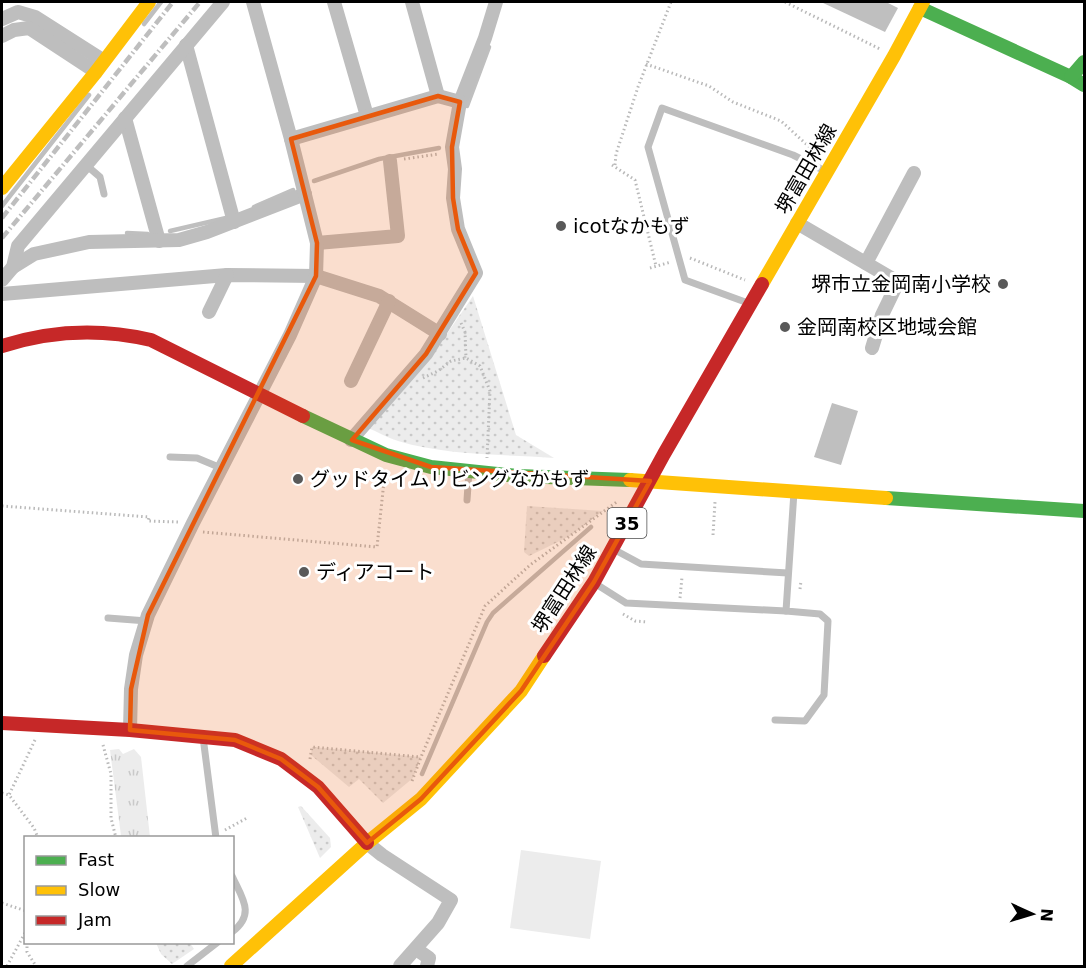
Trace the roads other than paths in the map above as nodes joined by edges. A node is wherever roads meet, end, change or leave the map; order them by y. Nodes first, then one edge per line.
1 (149, 2) edge
2 (223, 2) edge
3 (253, 2) edge
4 (334, 2) edge
5 (412, 2) edge
6 (496, 2) edge
7 (922, 5) edge
8 (2, 19) edge
9 (2, 36) edge
10 (186, 45) junction
11 (1084, 62) edge
12 (100, 66) junction
13 (1071, 77) junction
14 (1084, 85) edge
15 (438, 96) junction
16 (460, 102) junction
17 (367, 116) junction
18 (125, 118) junction
19 (291, 139) junction
20 (390, 161) road end
21 (86, 165) junction
22 (827, 172) junction
23 (914, 173) dead end
24 (2, 188) edge
25 (104, 194) dead end
26 (305, 194) junction
27 (234, 222) junction
28 (797, 223) junction
29 (159, 242) junction
30 (317, 243) junction
31 (866, 262) junction
32 (13, 267) junction
33 (227, 275) junction
34 (316, 276) junction
35 (2, 280) edge
36 (2, 294) edge
37 (388, 301) junction
38 (751, 304) junction
39 (209, 312) dead end
40 (440, 334) junction
41 (2, 346) edge
42 (872, 348) dead end
43 (351, 381) dead end
44 (260, 393) junction
45 (351, 440) junction
46 (170, 457) dead end
47 (221, 468) junction
48 (469, 471) junction
49 (650, 481) junction
50 (794, 492) junction
51 (467, 500) dead end
52 (1084, 511) edge
53 (613, 549) junction
54 (788, 573) junction
55 (594, 582) junction
56 (786, 611) junction
57 (108, 618) dead end
58 (147, 621) junction
59 (775, 720) dead end
60 (2, 723) edge
61 (130, 730) junction
62 (203, 737) junction
63 (216, 836) edge
64 (367, 843) junction
65 (234, 880) edge
66 (234, 931) edge
67 (215, 944) edge
68 (416, 949) junction
69 (187, 966) edge
70 (231, 966) edge
71 (399, 966) edge
72 (427, 966) edge

1 - 12 street
2 - 10 street
3 - 19 street
4 - 17 street
5 - 15 street
6 - 16 street
7 - 13 street
7 - 22 street, 堺富田林線 / 35
8 - 12 street
9 - 12 street
10 - 18 street
10 - 27 street
11 - 13 street
12 - 24 street
13 - 14 street
15 - 16 street
15 - 17 street
16 - 40 street
17 - 19 street
18 - 21 street
18 - 29 street
19 - 26 street
20 - 30 street
21 - 25 lane
21 - 32 street
22 - 28 street, 堺富田林線 / 35
22 - 38 lane
23 - 31 street
26 - 27 street
26 - 30 street
27 - 29 street
28 - 31 street
28 - 38 street, 堺富田林線 / 35
29 - 32 street
30 - 34 street
31 - 42 street
32 - 35 street
33 - 34 street
33 - 36 street
33 - 39 street
34 - 37 street
34 - 44 street
37 - 40 street
37 - 43 street
38 - 49 street, 堺富田林線 / 35
40 - 45 street
41 - 44 street
44 - 45 street
44 - 47 street
45 - 48 street
46 - 47 lane
47 - 58 street
48 - 49 street
48 - 51 lane
49 - 50 street
49 - 53 street, 堺富田林線 / 35
50 - 52 street
50 - 54 lane
53 - 54 lane
53 - 55 street, 堺富田林線 / 35
54 - 56 lane
55 - 56 lane
55 - 64 street, 堺富田林線 / 35
56 - 59 lane
57 - 58 lane
58 - 61 street
60 - 61 street
61 - 62 street
62 - 63 lane
62 - 64 street
64 - 68 street
64 - 70 street, 堺富田林線 / 35
65 - 66 lane
67 - 69 lane
68 - 71 street
68 - 72 street

